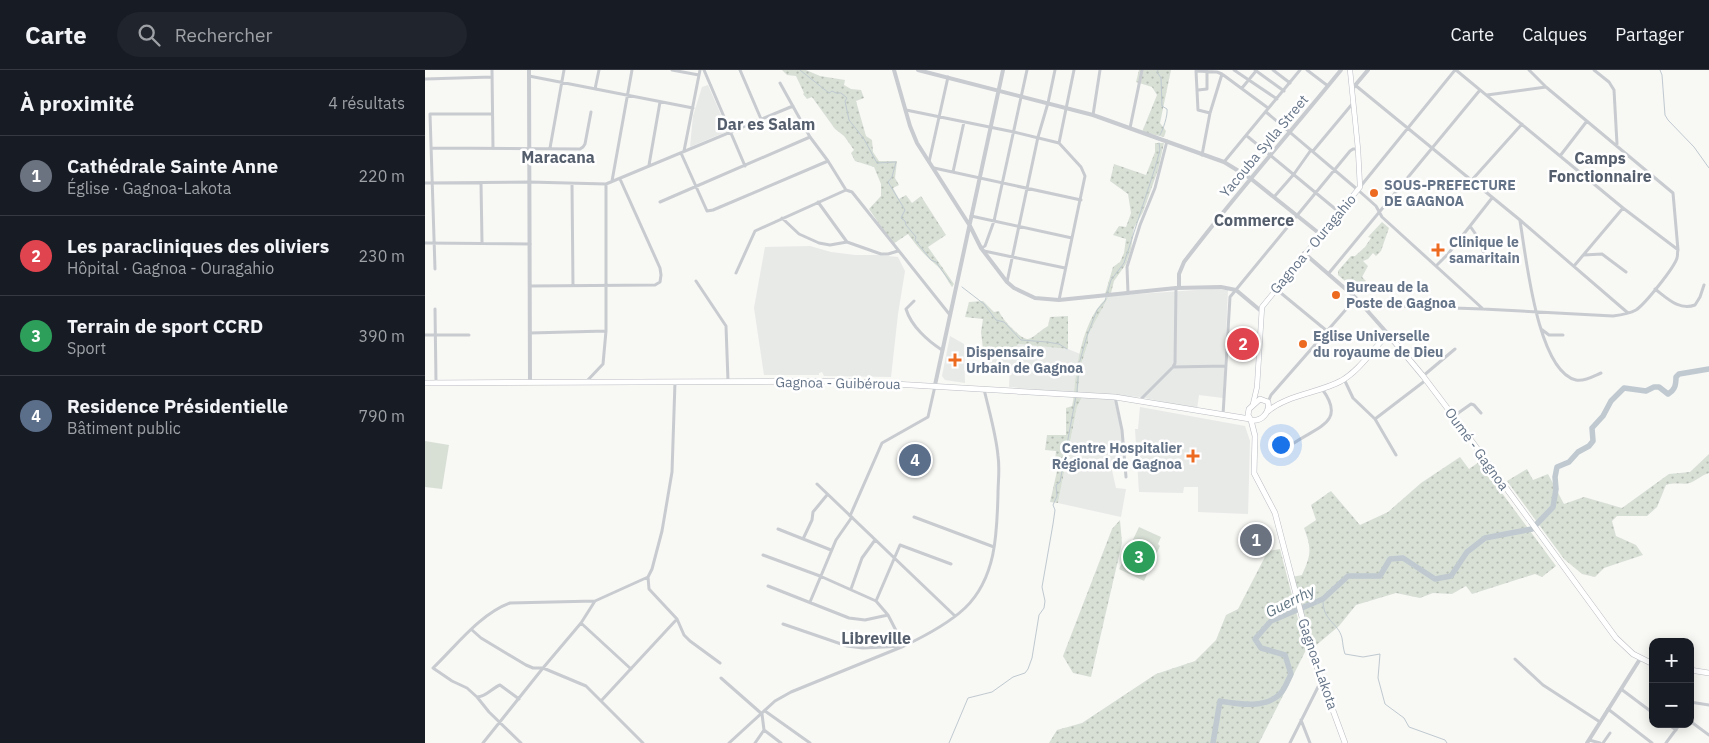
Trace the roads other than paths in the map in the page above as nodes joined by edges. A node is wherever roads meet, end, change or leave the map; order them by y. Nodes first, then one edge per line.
1 (491, 70) edge
2 (529, 70) edge
3 (564, 70) edge
4 (599, 70) edge
5 (632, 70) edge
6 (672, 70) edge
7 (700, 70) edge
8 (704, 70) edge
9 (739, 70) edge
10 (894, 70) edge
11 (918, 70) edge
12 (1003, 70) edge
13 (1027, 70) edge
14 (1055, 70) edge
15 (1074, 70) edge
16 (1100, 70) edge
17 (1142, 70) edge
18 (1234, 70) edge
19 (1256, 70) edge
20 (1273, 70) edge
21 (1292, 70) edge
22 (1307, 70) edge
23 (1341, 70) edge
24 (1350, 70) edge
25 (1368, 70) edge
26 (1455, 70) edge
27 (1529, 70) edge
28 (1594, 70) edge
29 (1207, 71) edge
30 (1299, 72) edge
31 (1222, 74) junction
32 (699, 75) junction
33 (529, 76) junction
34 (492, 78) junction
35 (948, 78) junction
36 (425, 79) edge
37 (1250, 80) junction
38 (562, 83) junction
39 (780, 83) dead end
40 (1290, 83) junction
41 (1328, 86) junction
42 (1354, 87) junction
43 (1546, 87) junction
44 (1242, 88) junction
45 (595, 89) junction
46 (998, 90) junction
47 (1198, 90) junction
48 (1480, 90) junction
49 (1284, 91) junction
50 (627, 95) junction
51 (1487, 95) junction
52 (1022, 96) junction
53 (1277, 99) junction
54 (660, 102) junction
55 (1353, 102) junction
56 (1048, 103) junction
57 (793, 106) junction
58 (1065, 107) junction
59 (693, 108) junction
60 (906, 110) junction
61 (1267, 110) junction
62 (591, 112) dead end
63 (1210, 113) junction
64 (492, 114) junction
65 (1093, 115) junction
66 (939, 116) junction
67 (761, 119) junction
68 (1587, 120) junction
69 (964, 122) junction
70 (1522, 124) junction
71 (991, 128) junction
72 (1130, 128) junction
73 (1408, 129) junction
74 (731, 132) junction
75 (1014, 132) junction
76 (1290, 132) junction
77 (1247, 136) junction
78 (810, 137) junction
79 (1038, 137) junction
80 (1167, 142) junction
81 (1059, 143) junction
82 (1617, 145) junction
83 (431, 148) junction
84 (493, 148) junction
85 (529, 148) junction
86 (550, 148) junction
87 (1358, 149) junction
88 (1432, 150) junction
89 (1312, 151) junction
90 (683, 152) junction
91 (1202, 155) junction
92 (1271, 155) junction
93 (1560, 156) junction
94 (829, 161) junction
95 (929, 162) junction
96 (1224, 162) junction
97 (649, 166) junction
98 (745, 166) junction
99 (934, 168) junction
100 (1335, 170) junction
101 (953, 172) junction
102 (1294, 174) junction
103 (980, 178) junction
104 (1250, 178) junction
105 (620, 179) junction
106 (1471, 181) junction
107 (529, 182) junction
108 (611, 182) junction
109 (425, 183) edge
110 (433, 183) junction
111 (481, 183) junction
112 (1003, 183) junction
113 (572, 184) junction
114 (606, 184) junction
115 (695, 187) junction
116 (1028, 188) junction
117 (1359, 188) junction
118 (846, 190) junction
119 (1316, 192) junction
120 (1274, 197) junction
121 (1492, 198) junction
122 (1081, 200) junction
123 (660, 202) dead end
124 (818, 202) junction
125 (1623, 208) junction
126 (1339, 212) junction
127 (1380, 213) junction
128 (1297, 215) junction
129 (971, 216) junction
130 (782, 218) junction
131 (1520, 220) junction
132 (994, 221) junction
133 (969, 226) junction
134 (1020, 226) junction
135 (1469, 226) junction
136 (1320, 234) junction
137 (1071, 238) junction
138 (435, 242) junction
139 (482, 242) junction
140 (847, 242) junction
141 (425, 243) edge
142 (530, 244) junction
143 (982, 249) junction
144 (1677, 250) junction
145 (898, 251) junction
146 (1304, 253) junction
147 (1583, 255) junction
148 (1013, 258) junction
149 (1486, 264) dead end
150 (1436, 266) junction
151 (1574, 266) junction
152 (1065, 268) junction
153 (435, 269) dead end
154 (1626, 272) dead end
155 (736, 273) dead end
156 (1329, 273) junction
157 (696, 281) dead end
158 (1007, 282) junction
159 (1704, 285) dead end
160 (530, 286) junction
161 (573, 286) junction
162 (607, 286) junction
163 (1177, 288) junction
164 (1275, 289) junction
165 (1655, 289) junction
166 (1236, 290) junction
167 (1128, 293) junction
168 (1356, 298) junction
169 (1059, 300) junction
170 (914, 301) dead end
171 (1364, 305) junction
172 (1483, 308) junction
173 (435, 309) dead end
174 (1261, 311) junction
175 (1536, 313) junction
176 (1628, 313) junction
177 (950, 315) junction
178 (1541, 329) junction
179 (606, 331) junction
180 (1327, 331) junction
181 (530, 333) junction
182 (1388, 334) junction
183 (425, 335) edge
184 (436, 335) junction
185 (469, 335) dead end
186 (1563, 335) dead end
187 (1227, 348) junction
188 (1455, 349) dead end
189 (943, 350) junction
190 (1259, 350) junction
191 (1226, 366) junction
192 (1173, 367) junction
193 (1601, 373) dead end
194 (1424, 378) junction
195 (1344, 379) junction
196 (586, 382) junction
197 (675, 382) junction
198 (729, 382) junction
199 (425, 383) edge
200 (436, 383) junction
201 (530, 383) junction
202 (935, 385) junction
203 (1257, 388) junction
204 (1322, 388) junction
205 (984, 389) junction
206 (1115, 397) junction
207 (1140, 400) junction
208 (1265, 400) junction
209 (1253, 404) junction
210 (1277, 404) junction
211 (1249, 408) junction
212 (1481, 413) dead end
213 (1265, 414) junction
214 (1223, 416) junction
215 (1233, 417) junction
216 (1454, 417) junction
217 (1375, 419) junction
218 (1251, 420) junction
219 (1255, 442) junction
220 (1294, 443) dead end
221 (1396, 455) dead end
222 (1126, 477) dead end
223 (817, 484) dead end
224 (827, 495) junction
225 (851, 517) junction
226 (914, 517) dead end
227 (778, 529) dead end
228 (803, 539) junction
229 (875, 540) junction
230 (994, 547) junction
231 (831, 550) junction
232 (763, 555) dead end
233 (895, 558) junction
234 (951, 564) dead end
235 (820, 576) junction
236 (648, 577) junction
237 (768, 586) dead end
238 (851, 589) junction
239 (595, 601) junction
240 (876, 601) junction
241 (810, 602) junction
242 (888, 615) junction
243 (955, 616) junction
244 (677, 620) junction
245 (581, 623) junction
246 (783, 624) dead end
247 (472, 630) junction
248 (904, 646) junction
249 (1515, 659) dead end
250 (1640, 659) junction
251 (1649, 662) edge
252 (720, 663) dead end
253 (543, 668) junction
254 (631, 669) junction
255 (1694, 670) edge
256 (1709, 673) edge
257 (721, 678) dead end
258 (1322, 679) junction
259 (1621, 689) junction
260 (477, 698) junction
261 (519, 698) junction
262 (601, 701) junction
263 (1694, 702) edge
264 (1709, 704) edge
265 (1608, 709) junction
266 (1649, 710) edge
267 (763, 712) junction
268 (1301, 720) junction
269 (1600, 722) junction
270 (500, 723) junction
271 (1694, 724) edge
272 (1673, 728) edge
273 (764, 730) junction
274 (1676, 730) joint
275 (1611, 733) dead end
276 (1709, 735) edge
277 (1591, 742) edge
278 (483, 743) edge
279 (521, 743) edge
280 (643, 743) edge
281 (729, 743) edge
282 (755, 743) edge
283 (781, 743) edge
284 (810, 743) edge
285 (1290, 743) edge
286 (1310, 743) edge
287 (1345, 743) edge
288 (1601, 743) edge
289 (1652, 743) edge
290 (1666, 743) edge

1 - 34 street
2 - 33 street
3 - 38 street
4 - 45 street
5 - 50 street
6 - 32 street
7 - 32 street
8 - 74 street
9 - 67 street
10 - 60 street
11 - 35 street
12 - 46 street
13 - 52 street
14 - 56 street
15 - 58 street
16 - 65 street
17 - 72 street
18 - 37 street
19 - 37 street
19 - 49 street
20 - 40 street
21 - 30 street
22 - 41 street
23 - 41 street, Yacouba Sylla Street
24 - 42 main road, Gagnoa - Ouragahio
25 - 42 street
26 - 48 street
26 - 73 street
27 - 43 street
28 - 82 street
29 - 31 street
29 - 47 street
29 - 47 street
30 - 40 street
31 - 44 street
31 - 63 street
32 - 59 street
33 - 38 street
33 - 85 street
34 - 36 street
34 - 64 street
35 - 46 street
35 - 66 street
37 - 44 street
37 - 53 street
38 - 45 street
38 - 86 street
39 - 57 street
40 - 49 street
41 - 76 street, Yacouba Sylla Street
42 - 55 main road, Gagnoa - Ouragahio
42 - 73 street
43 - 51 street
43 - 68 street
44 - 61 street
45 - 50 street
46 - 52 street
46 - 71 street
47 - 63 street
48 - 51 street
48 - 88 street
49 - 53 street
50 - 54 street
50 - 108 street
51 - 70 street
52 - 56 street
52 - 75 street
53 - 61 street
54 - 59 street
54 - 97 street
55 - 87 main road, Gagnoa - Ouragahio
55 - 89 street
56 - 58 street
56 - 79 street
57 - 67 street
57 - 78 street
58 - 65 street
58 - 81 street
59 - 90 street
60 - 66 street
60 - 95 street
61 - 76 street
61 - 77 street
62 - 86 street
63 - 91 street
64 - 83 street
64 - 84 street
65 - 72 street
66 - 69 street
66 - 95 street
67 - 74 street
68 - 82 street
68 - 93 street
69 - 71 street
69 - 101 street
70 - 93 street
70 - 106 street
71 - 75 street
71 - 103 street
72 - 80 street
73 - 88 street
73 - 117 street
74 - 90 street
74 - 98 street
75 - 79 street
75 - 112 street
76 - 89 street
76 - 92 street, Yacouba Sylla Street
77 - 92 street
77 - 96 street
78 - 94 street
78 - 98 street
79 - 81 street
79 - 116 street
80 - 91 street
80 - 167 street
81 - 122 street
82 - 144 street
83 - 84 street
83 - 110 street
84 - 85 street
85 - 86 street
85 - 107 street
87 - 100 street
87 - 117 main road, Gagnoa - Ouragahio
88 - 106 street
88 - 127 street
89 - 100 street
89 - 102 street
90 - 97 street
90 - 115 street
91 - 96 street
92 - 102 street
92 - 104 street, Yacouba Sylla Street
93 - 125 street
94 - 115 street
94 - 118 street
95 - 99 street
96 - 104 street
97 - 105 street
98 - 115 street
99 - 101 street
99 - 133 street
100 - 117 street
100 - 119 street
101 - 103 street
102 - 119 street
102 - 120 street
103 - 112 street
103 - 129 street
104 - 120 street
104 - 163 street, Yacouba Sylla Street
105 - 108 street
105 - 162 street
106 - 121 street
107 - 111 street
107 - 113 street
107 - 142 street
108 - 114 street
109 - 110 street
110 - 111 street
110 - 138 street
111 - 139 street
112 - 116 street
112 - 132 street
113 - 114 street
113 - 161 street
114 - 162 street
115 - 123 street
116 - 122 street
116 - 134 street
117 - 126 main road, Gagnoa - Ouragahio
117 - 127 street
118 - 124 street
118 - 145 street
119 - 126 street
119 - 128 street
120 - 128 street
121 - 131 street
121 - 135 street
122 - 137 street
124 - 130 street
124 - 140 street
125 - 144 street
125 - 147 street
126 - 136 main road, Gagnoa - Ouragahio
127 - 150 street
127 - 156 street
128 - 136 street
128 - 166 street
129 - 132 street
129 - 133 street
130 - 140 street
130 - 155 street
131 - 151 street
131 - 175 street
132 - 134 street
132 - 143 street
133 - 143 street
133 - 177 street
134 - 137 street
134 - 148 street
135 - 149 street
135 - 150 street
136 - 146 main road, Gagnoa - Ouragahio
137 - 152 street
138 - 139 street
138 - 141 street
138 - 153 street
139 - 142 street
140 - 145 street
142 - 160 street
143 - 148 street
143 - 158 street
144 - 165 street
145 - 177 street
146 - 156 street
146 - 164 main road, Gagnoa - Ouragahio
147 - 151 street
147 - 154 street
148 - 152 street
148 - 158 street
150 - 172 street
151 - 176 street
152 - 169 street
156 - 168 street
157 - 198 street
158 - 169 street
159 - 165 street
160 - 161 street
160 - 181 street
161 - 162 street
162 - 179 street
163 - 166 street
163 - 167 street
163 - 192 street
164 - 174 main road, Gagnoa - Ouragahio
164 - 180 street
165 - 176 street
166 - 174 street
166 - 187 street
167 - 169 street
168 - 171 street
168 - 180 street
170 - 189 street
171 - 172 street
171 - 182 street
172 - 175 street
173 - 184 street
174 - 190 main road, Gagnoa - Ouragahio
175 - 176 street
175 - 178 street
177 - 189 street
178 - 186 street
178 - 193 street
179 - 181 street
179 - 196 street
180 - 208 street
181 - 201 street
182 - 194 main road, Oumé - Gagnoa
182 - 195 main road
183 - 184 street
184 - 185 street
184 - 200 street
187 - 190 street
187 - 191 street
188 - 194 street
189 - 202 street
190 - 203 main road, Gagnoa - Ouragahio
191 - 192 street
191 - 214 street
192 - 207 street
194 - 216 main road, Oumé - Gagnoa
194 - 217 street
195 - 204 main road
195 - 217 street
196 - 197 main road, Gagnoa - Guibéroua
196 - 201 main road, Gagnoa - Guibéroua
197 - 198 main road, Gagnoa - Guibéroua
197 - 236 street
198 - 202 main road, Gagnoa - Guibéroua
199 - 200 main road, Gagnoa - Guibéroua
200 - 201 main road, Gagnoa - Guibéroua
202 - 205 main road, Gagnoa - Guibéroua
202 - 225 street
203 - 208 main road
203 - 209 main road, Gagnoa - Ouragahio
204 - 210 main road
204 - 220 street
205 - 206 main road, Gagnoa - Guibéroua
205 - 230 street
206 - 207 main road, Gagnoa - Guibéroua
206 - 222 street
207 - 214 main road, Gagnoa - Guibéroua
208 - 209 main road
208 - 210 main road
208 - 213 main road
209 - 211 main road
210 - 213 main road
211 - 215 main road
211 - 218 main road
212 - 216 street
213 - 218 main road
213 - 219 main road, Gagnoa-Lakota
214 - 215 main road, Gagnoa - Guibéroua
215 - 218 main road, Gagnoa - Guibéroua
216 - 250 main road, Oumé - Gagnoa
217 - 221 street
218 - 219 main road, Gagnoa-Lakota
219 - 258 main road, Gagnoa-Lakota
223 - 224 street
224 - 225 street
224 - 228 street
225 - 229 street
225 - 231 street
226 - 230 street
227 - 228 street
228 - 231 street
229 - 233 street
229 - 238 street
230 - 243 street
231 - 235 street
232 - 235 street
233 - 234 street
233 - 240 street
233 - 243 street
235 - 238 street
235 - 241 street
236 - 239 street
236 - 244 street
237 - 241 street
238 - 240 street
239 - 245 street
239 - 247 street
240 - 242 street
241 - 242 street
242 - 248 street
243 - 248 street
244 - 252 street
244 - 254 street
245 - 253 street
245 - 254 street
246 - 248 street
247 - 253 street
247 - 260 street
248 - 267 street
249 - 269 street
250 - 251 main road, Oumé - Gagnoa
250 - 259 street
253 - 261 street
253 - 262 street
254 - 262 street
255 - 256 main road
257 - 267 street
258 - 268 street
258 - 287 main road, Gagnoa-Lakota
259 - 265 street
259 - 266 street
260 - 261 street
260 - 270 street
261 - 270 street
262 - 280 street
263 - 264 street
265 - 269 street
265 - 289 street
267 - 273 street
267 - 281 street
267 - 284 street
268 - 285 street
268 - 286 street
269 - 277 street
270 - 278 street
270 - 279 street
271 - 276 street
272 - 274 street
273 - 282 street
273 - 283 street
274 - 290 street
275 - 288 street
277 - 288 street

